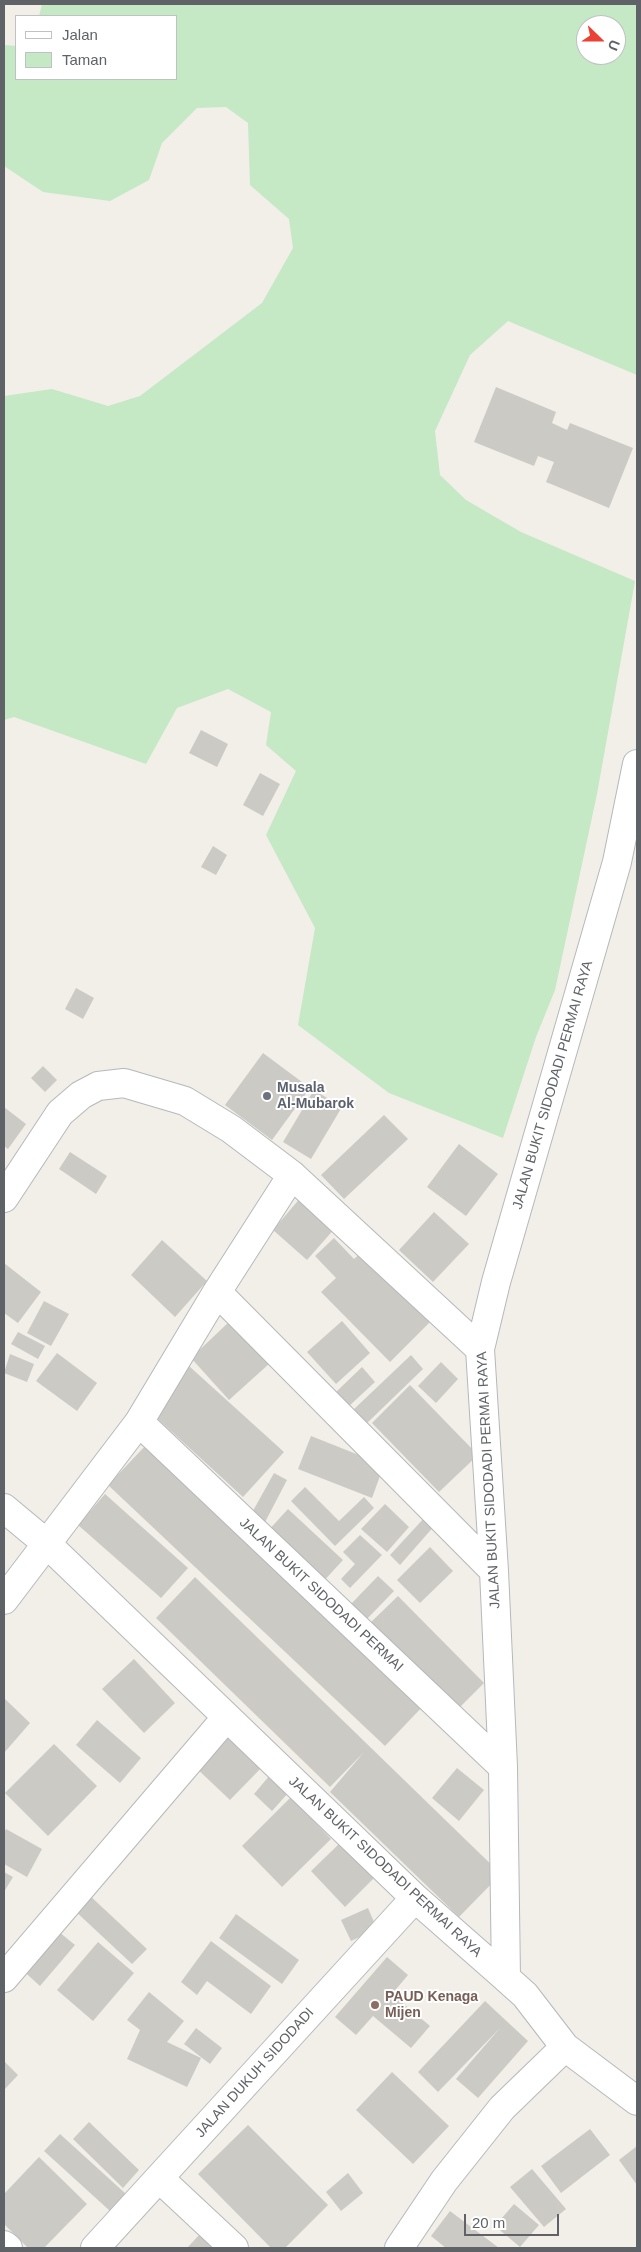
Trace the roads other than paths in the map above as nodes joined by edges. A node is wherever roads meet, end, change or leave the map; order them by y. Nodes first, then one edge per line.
1 (637, 764) edge
2 (292, 1175) junction
3 (4, 1198) edge
4 (216, 1292) junction
5 (480, 1349) junction
6 (138, 1422) junction
7 (4, 1508) edge
8 (46, 1543) junction
9 (494, 1571) junction
10 (4, 1600) edge
11 (226, 1718) junction
12 (503, 1767) junction
13 (415, 1898) junction
14 (4, 1978) edge
15 (506, 1978) junction
16 (565, 2047) junction
17 (637, 2101) edge
18 (159, 2178) junction
19 (4, 2245) edge
20 (8, 2248) edge
21 (95, 2248) edge
22 (234, 2248) edge
23 (399, 2248) edge

1 - 5 street, JALAN BUKIT SIDODADI PERMAI RAYA
2 - 3 street
2 - 4 street
2 - 5 street
4 - 6 street
4 - 9 street
5 - 9 street, JALAN BUKIT SIDODADI PERMAI RAYA
6 - 8 street
6 - 12 street, JALAN BUKIT SIDODADI PERMAI
7 - 8 street, JALAN BUKIT SIDODADI PERMAI RAYA
8 - 10 street
8 - 11 street, JALAN BUKIT SIDODADI PERMAI RAYA
9 - 12 street, JALAN BUKIT SIDODADI PERMAI RAYA
11 - 13 street, JALAN BUKIT SIDODADI PERMAI RAYA
11 - 14 street
12 - 15 street, JALAN BUKIT SIDODADI PERMAI RAYA
13 - 15 street, JALAN BUKIT SIDODADI PERMAI RAYA
13 - 18 street, JALAN DUKUH SIDODADI
15 - 16 street, JALAN BUKIT SIDODADI PERMAI RAYA
16 - 17 street, JALAN BUKIT SIDODADI PERMAI RAYA
16 - 23 street
18 - 21 street, JALAN DUKUH SIDODADI
18 - 22 street
19 - 20 street

